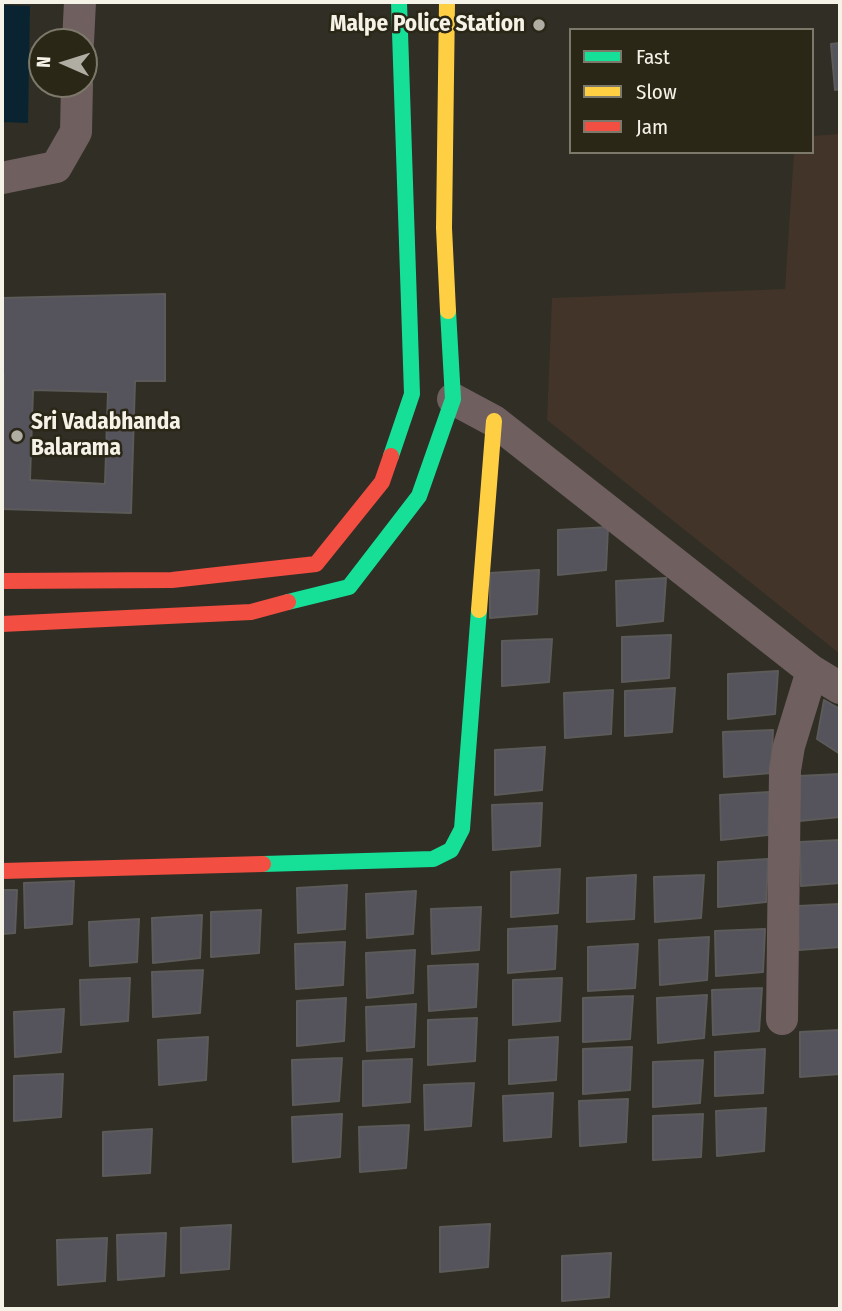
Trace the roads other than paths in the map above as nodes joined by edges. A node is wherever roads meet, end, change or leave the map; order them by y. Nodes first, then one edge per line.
1 (79, 2) edge
2 (399, 2) edge
3 (447, 2) edge
4 (78, 28) edge
5 (77, 98) edge
6 (2, 178) edge
7 (453, 399) junction
8 (494, 421) junction
9 (2, 581) edge
10 (2, 624) edge
11 (812, 671) junction
12 (840, 688) edge
13 (2, 871) edge
14 (782, 1019) dead end

1 - 4 street
2 - 9 main road
3 - 7 main road
5 - 6 street
7 - 8 street
7 - 10 main road
8 - 11 street
8 - 13 main road
11 - 12 street
11 - 14 street

